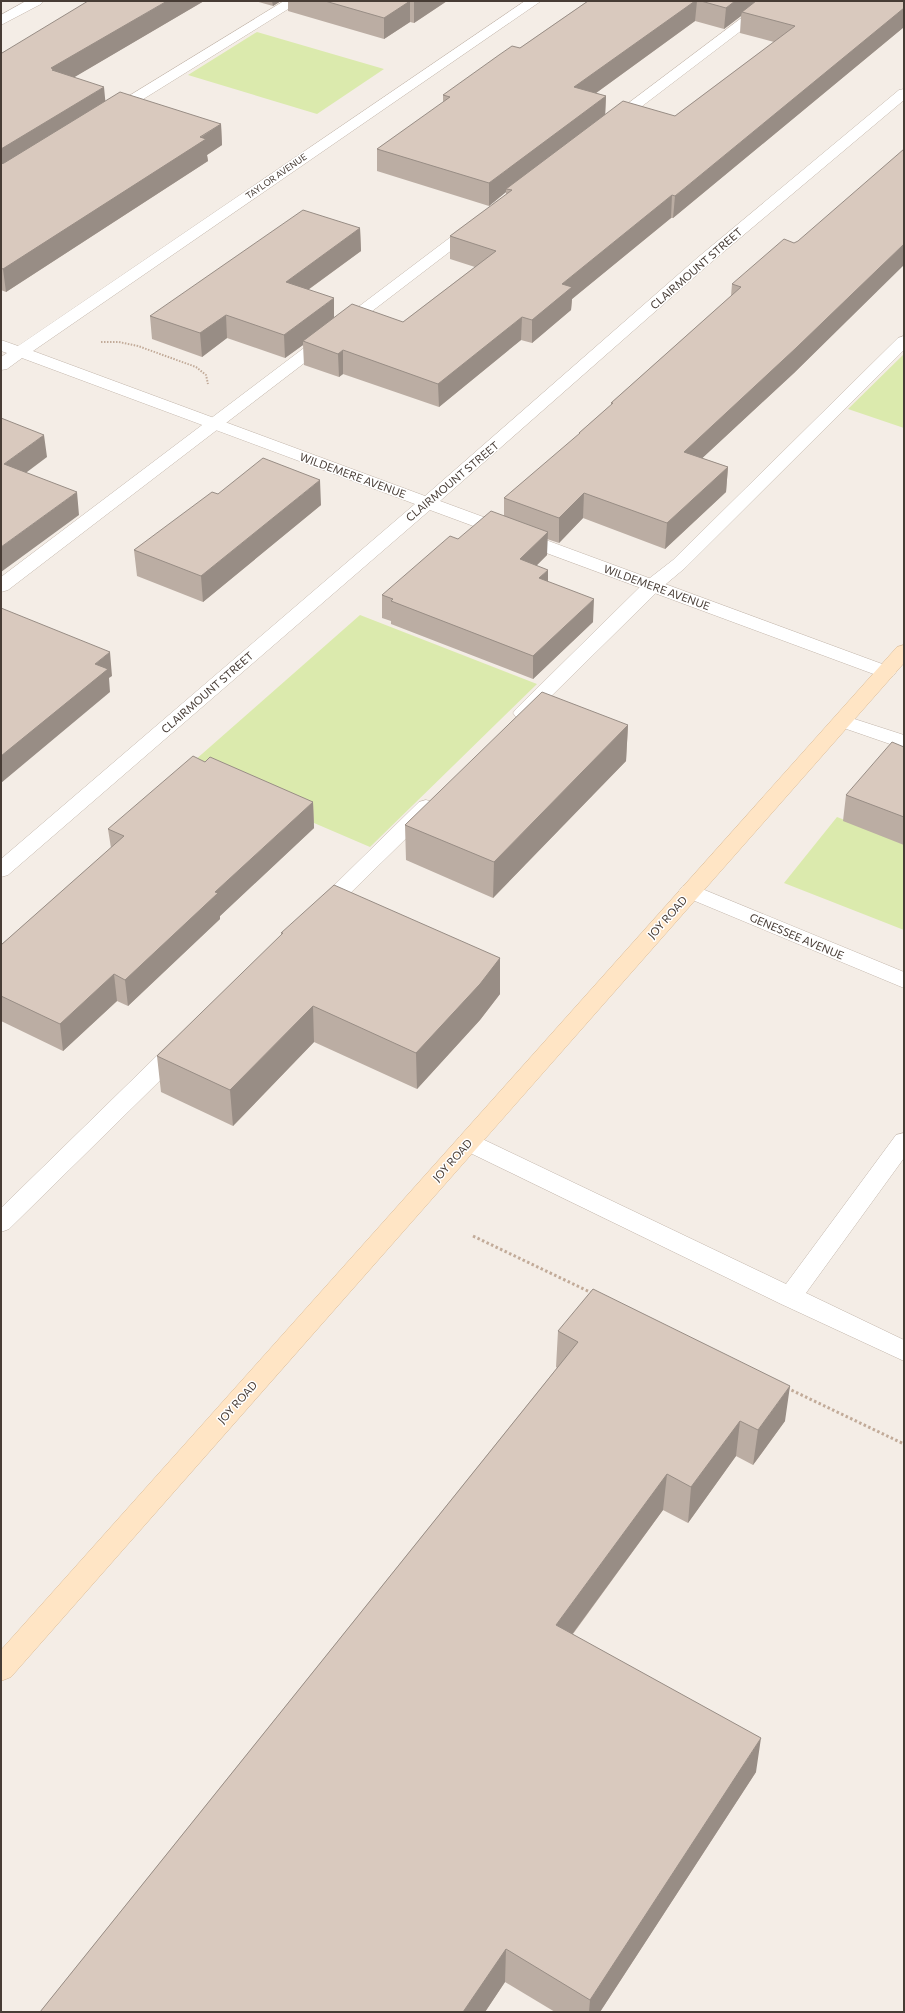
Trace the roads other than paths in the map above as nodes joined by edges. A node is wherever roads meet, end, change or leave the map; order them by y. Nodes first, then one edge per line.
1 (36, 1) edge
2 (294, 1) edge
3 (534, 1) edge
4 (773, 1) edge
5 (1, 21) edge
6 (904, 93) edge
7 (96, 122) edge
8 (601, 130) edge
9 (486, 217) edge
10 (904, 341) edge
11 (1, 345) edge
12 (19, 352) junction
13 (1, 364) edge
14 (213, 423) junction
15 (427, 502) junction
16 (653, 585) junction
17 (1, 586) edge
18 (904, 651) edge
19 (886, 672) junction
20 (842, 721) junction
21 (512, 723) edge
22 (904, 741) edge
23 (438, 795) edge
24 (1, 870) edge
25 (690, 891) junction
26 (308, 923) edge
27 (904, 981) edge
28 (194, 1034) edge
29 (904, 1141) edge
30 (468, 1142) junction
31 (1, 1223) edge
32 (790, 1297) junction
33 (904, 1351) edge
34 (1, 1669) edge

1 - 5 street
2 - 7 street
3 - 12 street, TAYLOR AVENUE
4 - 8 street
6 - 15 street, CLAIRMOUNT STREET
9 - 14 street
10 - 16 street
11 - 12 street, WILDEMERE AVENUE
12 - 13 street, TAYLOR AVENUE
12 - 14 street, WILDEMERE AVENUE
14 - 15 street, WILDEMERE AVENUE
14 - 17 street
15 - 16 street, WILDEMERE AVENUE
15 - 24 street, CLAIRMOUNT STREET
16 - 19 street, WILDEMERE AVENUE
16 - 21 street
18 - 19 street, JOY ROAD
19 - 20 street, JOY ROAD
20 - 22 street
20 - 25 street, JOY ROAD
23 - 26 street
25 - 27 street, GENESSEE AVENUE
25 - 30 street, JOY ROAD
28 - 31 street
29 - 32 street
30 - 32 street
30 - 34 street, JOY ROAD
32 - 33 street

